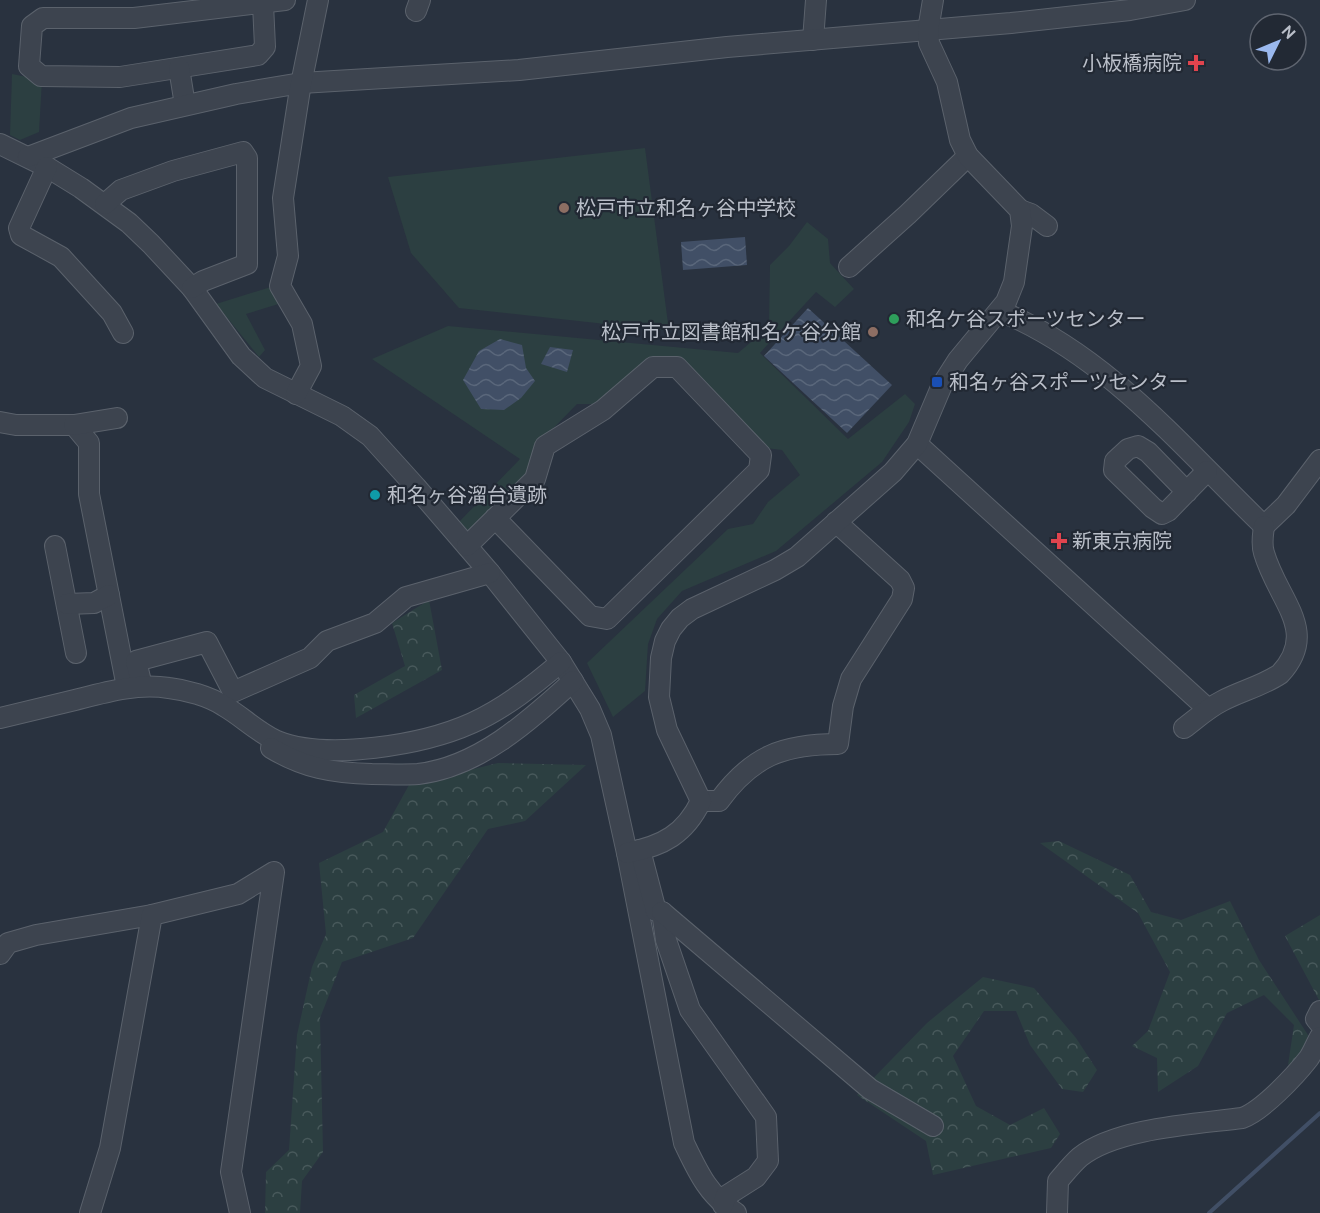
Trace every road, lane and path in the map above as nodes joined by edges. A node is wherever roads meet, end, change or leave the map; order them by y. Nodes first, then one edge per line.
1 (285, 0) edge
2 (318, 0) edge
3 (816, 0) edge
4 (933, 0) edge
5 (1185, 0) edge
6 (262, 4) junction
7 (928, 30) junction
8 (813, 40) junction
9 (179, 68) junction
10 (301, 83) junction
11 (185, 105) junction
12 (0, 144) edge
13 (968, 156) junction
14 (28, 157) junction
15 (47, 167) junction
16 (105, 204) junction
17 (1020, 210) junction
18 (1047, 226) dead end
19 (849, 267) dead end
20 (192, 288) junction
21 (1000, 311) junction
22 (123, 333) dead end
23 (296, 394) junction
24 (117, 418) dead end
25 (0, 422) edge
26 (74, 425) junction
27 (917, 444) junction
28 (1320, 460) edge
29 (1207, 471) junction
30 (1187, 492) dead end
31 (495, 518) junction
32 (836, 522) junction
33 (1264, 526) junction
34 (55, 546) dead end
35 (466, 546) junction
36 (490, 573) junction
37 (110, 595) junction
38 (68, 604) junction
39 (76, 653) dead end
40 (561, 662) junction
41 (573, 681) junction
42 (135, 687) junction
43 (192, 694) junction
44 (1208, 709) junction
45 (0, 718) edge
46 (1184, 728) dead end
47 (701, 801) junction
48 (634, 851) junction
49 (662, 912) junction
50 (152, 915) junction
51 (0, 954) edge
52 (1320, 1011) edge
53 (1320, 1024) edge
54 (1320, 1037) edge
55 (933, 1126) dead end
56 (730, 1209) edge
57 (90, 1213) edge
58 (240, 1213) edge
59 (1057, 1213) edge

1 - 6 street
2 - 10 street
3 - 8 street
4 - 7 street
5 - 7 street
6 - 9 street
6 - 9 street
7 - 8 street
7 - 13 street
8 - 10 street
9 - 11 street
10 - 11 street
10 - 23 street
11 - 14 street
12 - 14 street
13 - 17 street
13 - 19 street
14 - 15 street
15 - 16 street
15 - 22 street
16 - 20 street
16 - 20 street
17 - 18 street
17 - 21 street
20 - 23 street
21 - 27 street
21 - 29 street
23 - 35 street
24 - 26 street
25 - 26 street
26 - 37 street
27 - 32 street
27 - 44 street
28 - 33 street
29 - 30 street
29 - 33 street
31 - 31 street
31 - 35 street
32 - 47 street
32 - 47 street
33 - 44 street
34 - 38 street
35 - 36 street
36 - 40 street
36 - 42 street
37 - 38 street
37 - 42 street
38 - 39 street
40 - 41 street
40 - 43 street
41 - 43 street
41 - 48 street
42 - 43 street
42 - 45 street
44 - 46 street
47 - 48 street
48 - 49 street
48 - 56 street
49 - 55 street
49 - 56 street
50 - 51 street
50 - 57 street
50 - 58 street
52 - 53 street
54 - 59 street

